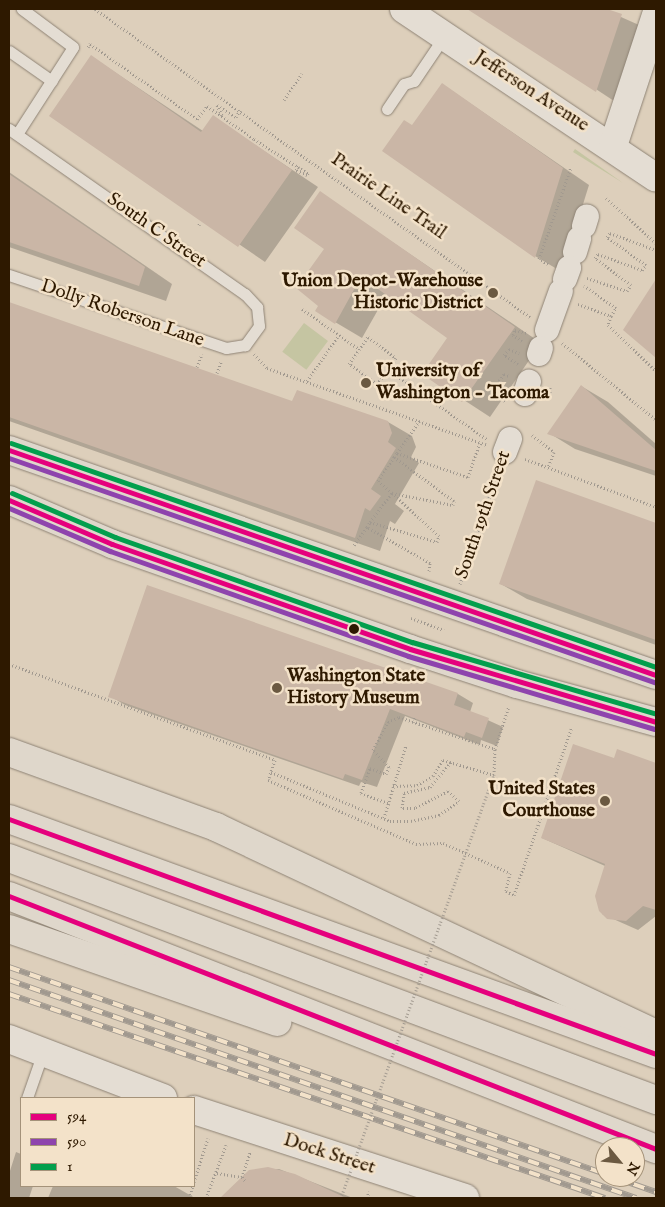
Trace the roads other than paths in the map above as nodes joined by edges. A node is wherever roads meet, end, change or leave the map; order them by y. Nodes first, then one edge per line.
1 (22, 9) edge
2 (404, 9) edge
3 (656, 15) edge
4 (444, 35) junction
5 (9, 51) edge
6 (52, 81) junction
7 (387, 109) dead end
8 (13, 132) edge
9 (613, 146) junction
10 (656, 178) edge
11 (572, 259) road end
12 (9, 275) edge
13 (241, 346) joint
14 (528, 386) road end
15 (9, 450) edge
16 (9, 500) edge
17 (656, 675) edge
18 (656, 722) edge
19 (9, 752) edge
20 (9, 819) edge
21 (9, 858) edge
22 (9, 896) edge
23 (9, 929) edge
24 (656, 1034) edge
25 (9, 1038) edge
26 (44, 1050) junction
27 (656, 1054) edge
28 (26, 1097) edge
29 (161, 1097) edge
30 (656, 1100) edge
31 (195, 1110) edge
32 (656, 1150) edge
33 (465, 1198) edge

1 - 6 lane
2 - 4 street, Jefferson Avenue
3 - 9 street
4 - 7 lane
4 - 9 street, Jefferson Avenue
5 - 6 lane
6 - 8 lane
8 - 13 lane, South C Street
9 - 10 street, Jefferson Avenue
11 - 14 street
12 - 13 lane, Dolly Roberson Lane
15 - 17 main road
16 - 18 main road
19 - 24 main road
20 - 27 main road
21 - 30 main road
22 - 32 main road
23 - 32 main road
25 - 26 street
26 - 28 lane
26 - 29 street
31 - 33 street, Dock Street

